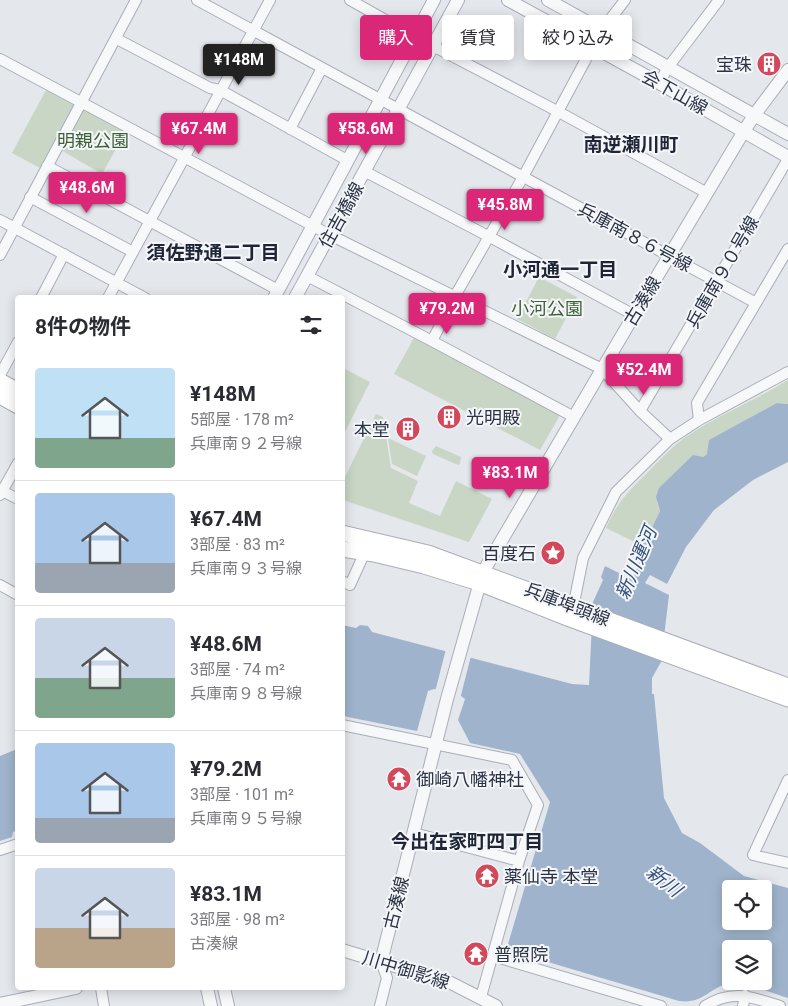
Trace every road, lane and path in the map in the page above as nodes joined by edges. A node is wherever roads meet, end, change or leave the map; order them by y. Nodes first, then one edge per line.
1 (128, 0) edge
2 (136, 0) edge
3 (197, 0) edge
4 (270, 0) edge
5 (350, 0) edge
6 (434, 0) edge
7 (458, 0) edge
8 (508, 0) edge
9 (548, 0) edge
10 (625, 0) edge
11 (719, 0) edge
12 (131, 12) junction
13 (377, 15) edge
14 (426, 15) edge
15 (536, 15) edge
16 (575, 15) edge
17 (614, 15) edge
18 (253, 31) junction
19 (117, 39) junction
20 (432, 46) joint
21 (632, 46) edge
22 (0, 58) edge
23 (401, 60) edge
24 (424, 60) edge
25 (585, 60) edge
26 (618, 60) edge
27 (669, 66) junction
28 (322, 68) junction
29 (788, 70) edge
30 (659, 83) junction
31 (220, 90) junction
32 (380, 99) junction
33 (81, 102) junction
34 (398, 108) junction
35 (557, 111) junction
36 (755, 114) junction
37 (290, 129) junction
38 (744, 131) junction
39 (788, 134) edge
40 (184, 157) junction
41 (788, 158) edge
42 (347, 160) junction
43 (47, 166) junction
44 (364, 171) junction
45 (523, 177) junction
46 (707, 193) junction
47 (30, 197) junction
48 (0, 220) edge
49 (149, 222) junction
50 (312, 225) junction
51 (14, 228) junction
52 (330, 235) junction
53 (488, 236) junction
54 (788, 248) edge
55 (133, 252) junction
56 (64, 254) junction
57 (0, 256) edge
58 (670, 256) junction
59 (307, 276) junction
60 (717, 281) junction
61 (116, 282) junction
62 (276, 294) edge
63 (43, 295) edge
64 (110, 295) edge
65 (140, 295) edge
66 (297, 295) edge
67 (344, 295) edge
68 (345, 296) edge
69 (455, 296) junction
70 (756, 303) junction
71 (634, 315) junction
72 (432, 341) junction
73 (15, 348) edge
74 (602, 369) junction
75 (788, 372) edge
76 (0, 375) edge
77 (0, 381) edge
78 (15, 388) edge
79 (0, 396) edge
80 (15, 404) edge
81 (640, 411) junction
82 (574, 417) junction
83 (699, 420) junction
84 (670, 439) junction
85 (15, 467) edge
86 (1, 492) edge
87 (15, 498) edge
88 (345, 535) edge
89 (345, 549) edge
90 (372, 549) junction
91 (481, 578) junction
92 (345, 583) edge
93 (0, 586) edge
94 (15, 594) edge
95 (578, 616) junction
96 (665, 648) junction
97 (788, 686) edge
98 (788, 700) edge
99 (345, 725) edge
100 (435, 745) junction
101 (788, 780) edge
102 (785, 795) edge
103 (414, 833) junction
104 (15, 845) edge
105 (0, 850) edge
106 (519, 861) junction
107 (788, 864) edge
108 (345, 951) edge
109 (493, 956) junction
110 (381, 962) junction
111 (67, 990) edge
112 (101, 990) edge
113 (207, 990) edge
114 (224, 990) edge
115 (481, 998) junction
116 (744, 1001) edge
117 (0, 1005) edge
118 (104, 1006) edge
119 (211, 1006) edge
120 (228, 1006) edge
121 (380, 1006) edge
122 (496, 1006) edge
123 (661, 1006) edge
124 (705, 1006) edge
125 (779, 1006) edge

1 - 12 street
2 - 12 street
3 - 18 street, 兵庫南８６号線
4 - 18 street
5 - 13 street
6 - 14 street, 住吉橋線
7 - 20 street, 住吉橋線
8 - 15 street, 会下山線
9 - 16 street, 会下山線
10 - 17 street
11 - 27 street
12 - 19 street
18 - 28 street, 兵庫南８６号線
18 - 31 street
19 - 31 street
19 - 33 street
20 - 35 street
21 - 27 street, 会下山線
22 - 33 street
23 - 32 street, 住吉橋線
24 - 34 street, 住吉橋線
25 - 35 street
26 - 30 street, 会下山線
27 - 30 street
27 - 36 street, 会下山線
28 - 32 street, 兵庫南８６号線
28 - 37 street
29 - 36 street, 古湊線
30 - 38 street, 会下山線
31 - 37 street
31 - 40 street
32 - 34 street, 兵庫南８６号線
32 - 42 street, 住吉橋線
33 - 40 street
33 - 43 street
34 - 44 street, 住吉橋線
34 - 45 street, 兵庫南８６号線
35 - 45 street
35 - 46 street
36 - 38 street, 古湊線
36 - 39 street, 会下山線
37 - 42 street
38 - 41 street, 会下山線
38 - 46 street, 古湊線
40 - 49 street
40 - 50 street
41 - 60 street, 兵庫南９０号線
42 - 50 street, 住吉橋線
43 - 47 street
43 - 49 street
44 - 52 street, 住吉橋線
44 - 53 street
45 - 53 street
45 - 58 street, 兵庫南８６号線
46 - 58 street, 古湊線
47 - 51 street
47 - 55 street
48 - 51 street
49 - 55 street
49 - 62 street
50 - 52 street
50 - 62 street, 住吉橋線
51 - 56 street
51 - 57 street
52 - 59 street, 住吉橋線
52 - 69 street
53 - 69 street
53 - 71 street
54 - 70 street
55 - 61 street
56 - 61 street
56 - 63 street
58 - 60 street, 兵庫南８６号線
58 - 71 street, 古湊線
59 - 66 street, 住吉橋線
59 - 67 street
60 - 70 street, 兵庫南８６号線
60 - 81 street, 兵庫南９０号線
61 - 64 street
61 - 65 street
68 - 72 street
69 - 72 street
69 - 74 street
70 - 83 street
71 - 74 street, 古湊線
72 - 82 street
73 - 76 street
74 - 81 street
74 - 82 street, 古湊線
75 - 83 street
77 - 78 main road
79 - 80 main road
81 - 84 street
82 - 91 street, 古湊線
83 - 84 street
84 - 95 street
85 - 86 street
86 - 87 street
88 - 90 main road, 兵庫埠頭線
89 - 90 main road, 兵庫埠頭線
90 - 91 main road, 兵庫埠頭線
90 - 92 street
91 - 95 main road, 兵庫埠頭線
91 - 100 street, 古湊線
93 - 94 street
95 - 96 main road, 兵庫埠頭線
96 - 97 main road, 兵庫埠頭線
96 - 98 main road, 兵庫埠頭線
99 - 100 street
100 - 103 street, 古湊線
100 - 106 street
101 - 102 street
102 - 107 street
103 - 106 street
103 - 110 street, 古湊線
104 - 105 street
106 - 109 street
108 - 110 street, 川中御影線
109 - 115 street
109 - 123 street
110 - 115 street, 川中御影線
110 - 121 street
111 - 117 street
112 - 118 street
113 - 119 street
114 - 120 street
115 - 122 street, 川中御影線
116 - 124 street
116 - 125 street

